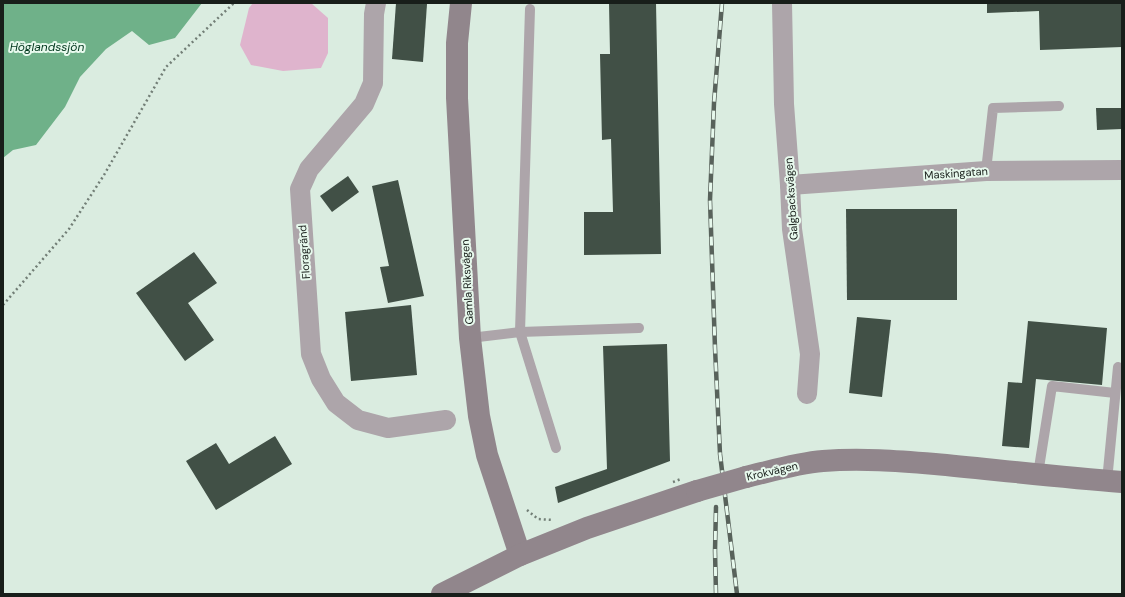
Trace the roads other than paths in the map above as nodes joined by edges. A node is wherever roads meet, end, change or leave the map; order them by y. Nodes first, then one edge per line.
1 (376, 3) edge
2 (461, 3) edge
3 (782, 3) edge
4 (530, 9) dead end
5 (1059, 106) dead end
6 (1122, 170) edge
7 (986, 171) junction
8 (790, 184) junction
9 (639, 328) dead end
10 (520, 332) junction
11 (470, 338) junction
12 (1118, 367) dead end
13 (1115, 393) junction
14 (807, 394) dead end
15 (446, 420) dead end
16 (556, 448) dead end
17 (1038, 474) junction
18 (1115, 482) edge
19 (520, 555) junction
20 (442, 594) edge

1 - 15 street, Floragränd
2 - 11 street, Gamla Riksvägen
3 - 8 street, Galgbacksvägen
4 - 10 lane
5 - 7 lane
6 - 7 street, Maskingatan
7 - 8 street, Maskingatan
8 - 14 street, Galgbacksvägen
9 - 10 lane
10 - 11 lane
10 - 16 lane
11 - 19 street, Gamla Riksvägen
12 - 13 lane
13 - 17 lane
13 - 18 lane
17 - 18 street, Krokvägen
17 - 19 street, Krokvägen, bridge
19 - 20 street, Krokvägen

